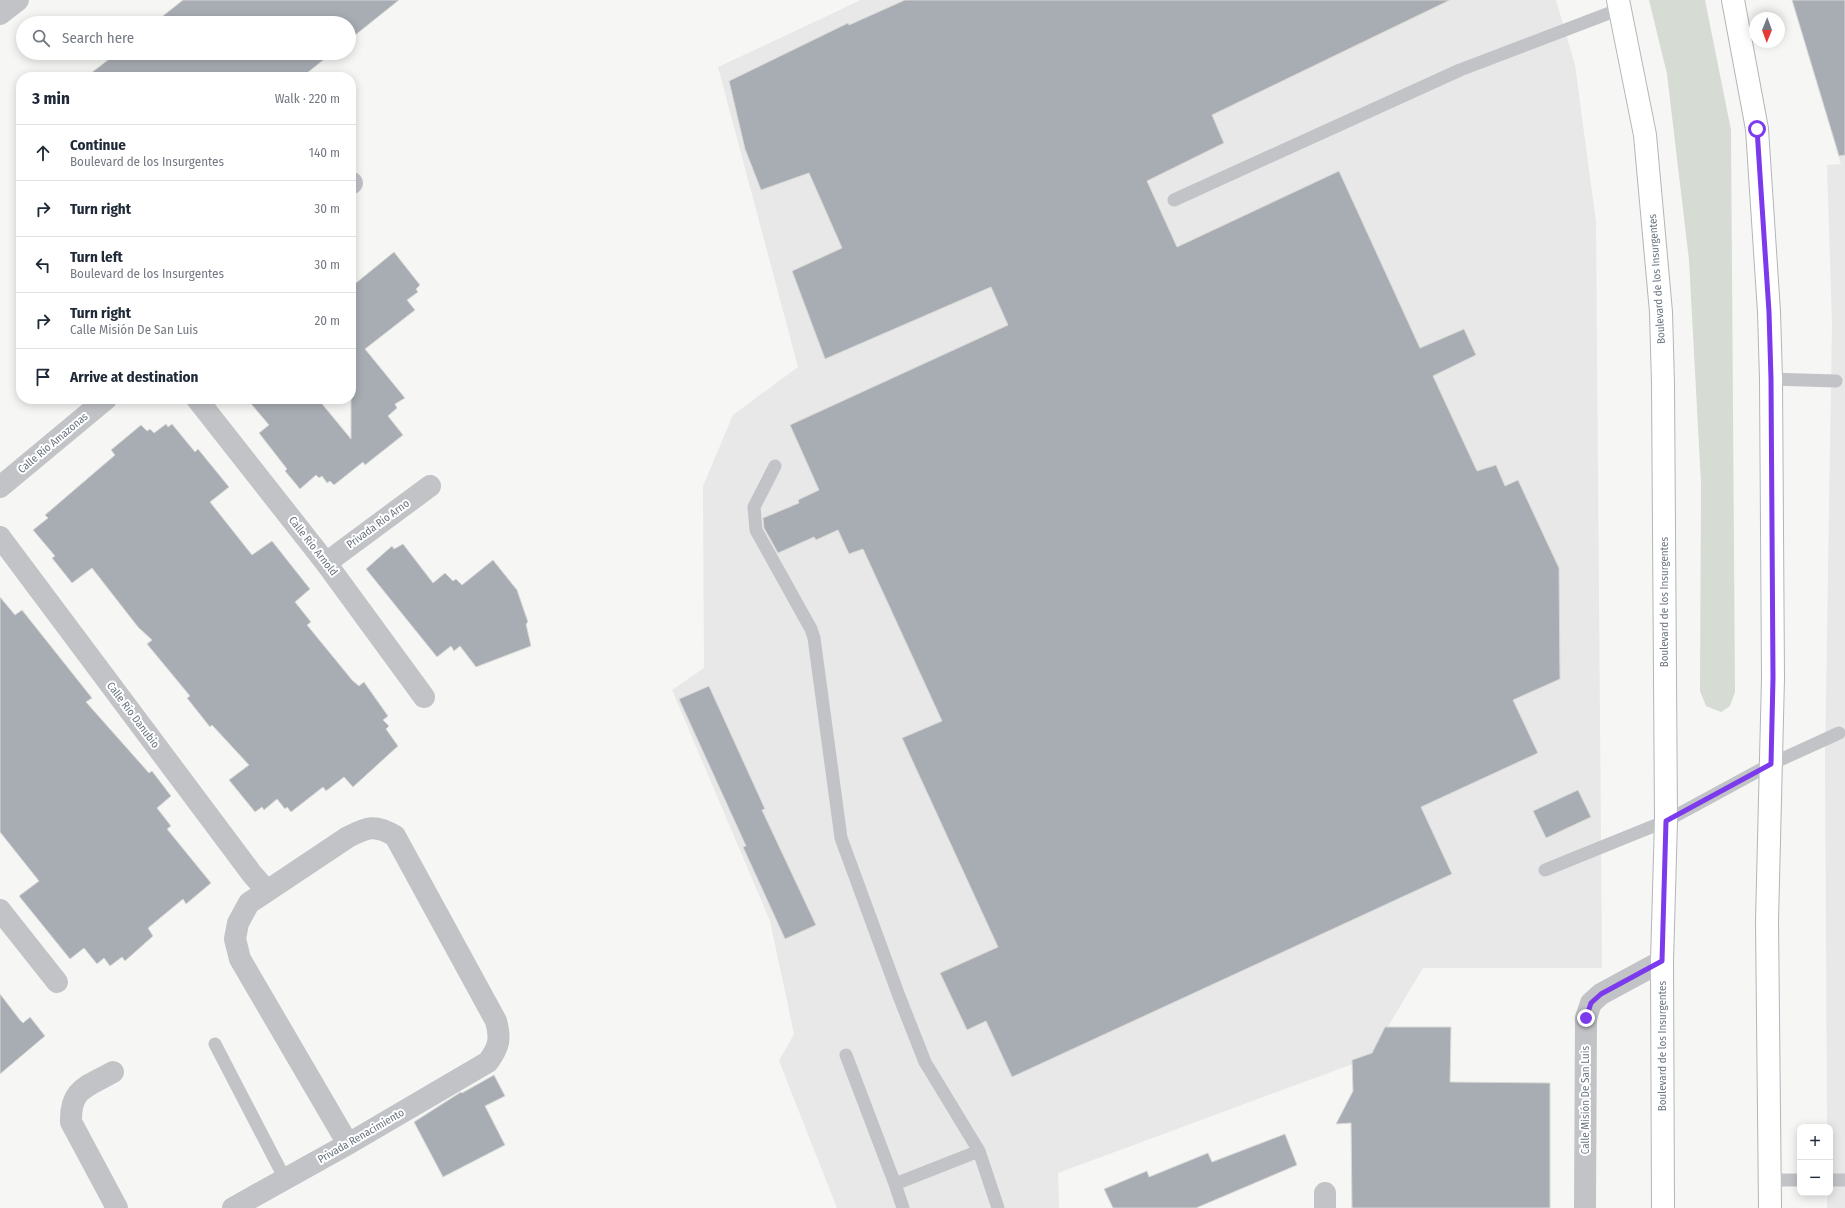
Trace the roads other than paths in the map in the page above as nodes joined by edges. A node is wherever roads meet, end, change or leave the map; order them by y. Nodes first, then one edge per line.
1 (18, 0) edge
2 (1733, 0) edge
3 (1619, 4) edge
4 (0, 14) edge
5 (1174, 200) dead end
6 (1771, 379) junction
7 (1836, 380) dead end
8 (100, 404) edge
9 (201, 404) edge
10 (775, 466) dead end
11 (430, 486) dead end
12 (0, 487) edge
13 (0, 537) edge
14 (326, 562) junction
15 (424, 697) dead end
16 (1839, 733) dead end
17 (1771, 764) junction
18 (1666, 821) junction
19 (1546, 870) dead end
20 (267, 891) junction
21 (0, 910) edge
22 (1662, 961) junction
23 (57, 982) dead end
24 (215, 1044) dead end
25 (846, 1055) dead end
26 (113, 1072) dead end
27 (348, 1144) junction
28 (978, 1151) junction
29 (285, 1179) junction
30 (1770, 1180) junction
31 (1797, 1180) edge
32 (1833, 1180) edge
33 (1845, 1180) edge
34 (895, 1184) junction
35 (117, 1208) edge
36 (233, 1208) edge
37 (903, 1208) edge
38 (998, 1208) edge
39 (1585, 1208) edge
40 (1663, 1208) edge
41 (1770, 1208) edge

1 - 4 street
2 - 6 main road
3 - 5 lane
3 - 18 main road, Boulevard de los Insurgentes
6 - 7 lane
6 - 17 main road
8 - 12 street, Calle Río Amazonas
9 - 14 street, Calle Río Arnold
10 - 28 lane
11 - 14 street, Privada Río Arno
13 - 20 street, Calle Río Danubio
14 - 15 street, Calle Río Arnold
16 - 17 lane
17 - 18 lane
17 - 30 main road
18 - 19 lane
18 - 22 main road, Boulevard de los Insurgentes
20 - 27 street
20 - 27 street, Privada Renacimiento
21 - 23 street
22 - 39 street, Calle Misión De San Luis
22 - 40 main road, Boulevard de los Insurgentes
24 - 29 lane
25 - 34 lane
26 - 35 street
27 - 29 street, Privada Renacimiento
28 - 34 lane
28 - 38 lane
29 - 36 street, Privada Renacimiento
30 - 31 lane
30 - 41 main road
32 - 33 lane
34 - 37 lane

